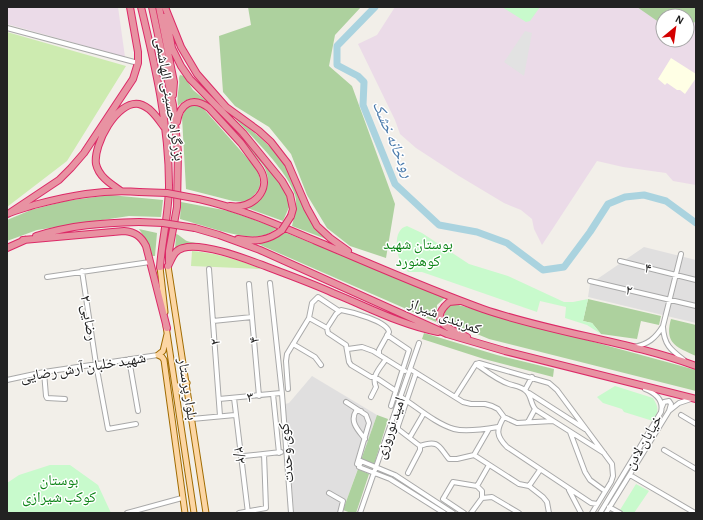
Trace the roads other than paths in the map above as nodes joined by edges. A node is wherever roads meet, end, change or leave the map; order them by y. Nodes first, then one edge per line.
1 (130, 7) edge
2 (141, 7) edge
3 (152, 7) edge
4 (159, 7) edge
5 (165, 7) edge
6 (7, 28) edge
7 (138, 63) junction
8 (173, 105) junction
9 (164, 128) junction
10 (176, 131) junction
11 (121, 191) junction
12 (214, 202) junction
13 (9, 213) edge
14 (219, 234) junction
15 (23, 240) junction
16 (7, 248) edge
17 (681, 254) dead end
18 (358, 258) junction
19 (620, 261) dead end
20 (150, 262) junction
21 (168, 266) junction
22 (160, 267) joint
23 (209, 269) dead end
24 (82, 271) junction
25 (676, 274) junction
26 (47, 277) dead end
27 (696, 280) edge
28 (590, 281) dead end
29 (270, 283) dead end
30 (249, 284) dead end
31 (669, 300) junction
32 (467, 302) junction
33 (696, 306) edge
34 (339, 311) junction
35 (252, 317) junction
36 (309, 318) junction
37 (213, 321) junction
38 (662, 326) junction
39 (327, 328) junction
40 (167, 330) junction
41 (448, 334) junction
42 (387, 335) junction
43 (419, 343) dead end
44 (293, 344) junction
45 (486, 345) junction
46 (632, 348) junction
47 (348, 350) junction
48 (379, 354) junction
49 (158, 355) junction
50 (129, 359) junction
51 (386, 359) junction
52 (687, 363) junction
53 (96, 364) junction
54 (476, 364) junction
55 (320, 365) dead end
56 (696, 366) edge
57 (403, 370) junction
58 (409, 371) junction
59 (44, 372) junction
60 (416, 372) junction
61 (374, 377) junction
62 (532, 377) junction
63 (7, 380) edge
64 (630, 382) junction
65 (187, 383) junction
66 (175, 384) junction
67 (288, 389) dead end
68 (396, 391) junction
69 (527, 391) junction
70 (273, 394) junction
71 (281, 394) junction
72 (189, 395) junction
73 (259, 396) junction
74 (371, 397) dead end
75 (401, 397) junction
76 (455, 397) junction
77 (177, 398) junction
78 (234, 398) junction
79 (694, 398) edge
80 (65, 399) dead end
81 (219, 399) junction
82 (406, 401) junction
83 (346, 402) dead end
84 (391, 406) dead end
85 (662, 408) junction
86 (535, 409) junction
87 (138, 411) dead end
88 (362, 411) junction
89 (669, 411) junction
90 (424, 413) junction
91 (235, 415) junction
92 (681, 415) dead end
93 (220, 416) junction
94 (504, 417) junction
95 (192, 419) junction
96 (554, 421) junction
97 (528, 422) junction
98 (136, 424) dead end
99 (696, 424) edge
100 (498, 427) junction
101 (489, 429) junction
102 (588, 431) junction
103 (570, 432) junction
104 (410, 437) junction
105 (365, 439) junction
106 (420, 446) junction
107 (664, 450) dead end
108 (286, 452) junction
109 (279, 453) junction
110 (264, 454) junction
111 (474, 455) junction
112 (606, 455) junction
113 (244, 456) dead end
114 (696, 462) edge
115 (359, 465) junction
116 (489, 465) junction
117 (376, 467) junction
118 (695, 468) edge
119 (179, 470) junction
120 (540, 470) junction
121 (374, 473) junction
122 (408, 473) dead end
123 (630, 475) junction
124 (189, 477) junction
125 (477, 486) junction
126 (529, 486) junction
127 (181, 488) junction
128 (568, 488) junction
129 (482, 491) junction
130 (605, 491) junction
131 (329, 493) dead end
132 (492, 497) junction
133 (182, 498) junction
134 (482, 498) junction
135 (435, 501) junction
136 (597, 504) junction
137 (432, 506) junction
138 (609, 507) junction
139 (248, 512) edge
140 (127, 513) edge
141 (185, 513) edge
142 (194, 513) edge
143 (206, 513) edge
144 (239, 513) edge
145 (291, 513) edge
146 (341, 513) edge
147 (360, 513) edge
148 (444, 513) edge
149 (453, 513) edge
150 (464, 513) edge
151 (472, 513) edge
152 (519, 513) edge
153 (549, 513) edge
154 (581, 513) edge
155 (592, 513) edge
156 (600, 513) edge
157 (606, 513) edge
158 (620, 513) edge
159 (695, 513) edge

1 - 7 highway
2 - 9 highway, بزرگراه حسینی الهاشمی
3 - 8 highway, بزرگراه حسینی الهاشمی
4 - 8 highway
5 - 14 highway, bridge
5 - 18 highway
6 - 7 street
7 - 13 highway
8 - 10 highway, بزرگراه حسینی الهاشمی
9 - 11 highway
9 - 22 highway, بزرگراه حسینی الهاشمی
10 - 12 highway
10 - 21 highway, بزرگراه حسینی الهاشمی
11 - 12 highway, کمربندی شیراز, bridge
11 - 13 highway
12 - 18 highway, کمربندی شیراز
14 - 15 highway, کمربندی شیراز, bridge
14 - 41 highway, کمربندی شیراز
15 - 16 highway
15 - 20 highway
17 - 25 street
18 - 32 highway, کمربندی شیراز
19 - 25 street, ۴
20 - 24 street
20 - 40 highway
21 - 41 highway
21 - 65 main road, بلوار پرستار
22 - 40 main road, بلوار پرستار
23 - 37 street, ۲
24 - 26 street
24 - 53 street, رضایی ۲
25 - 27 street
25 - 31 street
28 - 31 street, ۲
29 - 71 street, کوی وحدت
30 - 35 street, ۴
31 - 33 street, ۲
31 - 38 street
32 - 45 highway
32 - 46 highway, کمربندی شیراز
34 - 36 street
34 - 39 street
34 - 42 street
35 - 37 street
35 - 73 street, ۴
36 - 39 street
36 - 44 street
37 - 81 street, ۲
38 - 46 street
38 - 52 street
39 - 47 street
40 - 49 main road, شهید خلبان آرش رضایی
40 - 66 main road, بلوار پرستار
41 - 45 highway, کمربندی شیراز
42 - 48 street
42 - 57 street
43 - 58 street, امید نوروزی
44 - 55 street
44 - 67 street
45 - 64 highway, کمربندی شیراز
46 - 52 highway, کمربندی شیراز
47 - 48 street
47 - 61 street
48 - 51 street
49 - 50 street, شهید خلبان آرش رضایی
49 - 119 main road
50 - 53 street, شهید خلبان آرش رضایی
50 - 87 street
51 - 57 street
51 - 61 street
52 - 56 highway, کمربندی شیراز
53 - 59 street, شهید خلبان آرش رضایی
53 - 98 street, رضایی ۲
54 - 62 street
54 - 69 street
54 - 76 street
57 - 58 street
57 - 68 street
58 - 60 street
58 - 75 street, امید نوروزی
59 - 63 street, شهید خلبان آرش رضایی
59 - 80 street
60 - 76 street
60 - 82 street
61 - 68 street
61 - 74 street
62 - 69 street
62 - 102 street
64 - 79 highway, کمربندی شیراز
64 - 85 street, خیابان لادن
65 - 66 main road
65 - 72 main road, بلوار پرستار
66 - 77 main road, بلوار پرستار
68 - 84 street
69 - 86 street
69 - 102 street
70 - 71 street, ۳
70 - 73 street, ۳
70 - 109 street, کوی وحدت
71 - 108 street, کوی وحدت
72 - 77 main road
72 - 95 main road, بلوار پرستار
73 - 78 street, ۳
75 - 82 street
75 - 117 street, امید نوروزی
76 - 94 street
77 - 124 main road, بلوار پرستار
78 - 81 street, ۳
78 - 91 street, ۲/۲
79 - 89 street, خیابان لادن
81 - 93 street, ۲
82 - 90 street
82 - 104 street
83 - 88 street
85 - 89 street
85 - 156 street, خیابان لادن
86 - 96 street
86 - 97 street
88 - 105 street
88 - 105 street
89 - 123 street, خیابان لادن
90 - 101 street
90 - 104 street
91 - 93 street
91 - 139 street, ۲/۲
92 - 99 street
93 - 95 street
94 - 97 street
94 - 100 street
95 - 143 main road, بلوار پرستار
96 - 97 street
96 - 103 street
100 - 101 street
100 - 120 street
101 - 111 street
102 - 112 street
103 - 112 street
103 - 130 street
104 - 106 street
105 - 115 street
106 - 111 street
106 - 122 street
107 - 118 street
108 - 109 street
108 - 145 street, کوی وحدت
109 - 110 street
110 - 113 street
110 - 139 street
111 - 116 street
112 - 130 street
114 - 118 street
115 - 117 street
115 - 121 street
116 - 125 street
116 - 126 street
117 - 121 street, امید نوروزی
117 - 135 street
119 - 124 main road
119 - 127 main road
120 - 126 street
120 - 128 street
121 - 137 street
121 - 147 street, امید نوروزی
123 - 138 street, خیابان لادن
123 - 159 street
124 - 127 main road
124 - 142 main road, بلوار پرستار
125 - 129 street
125 - 150 street
126 - 153 street
127 - 133 main road
128 - 136 street
128 - 154 street
129 - 132 street
129 - 134 street
130 - 136 street
131 - 146 street
132 - 134 street
132 - 152 street
133 - 140 street
133 - 141 main road
134 - 151 street
135 - 137 street
135 - 149 street
136 - 155 street
137 - 148 street
138 - 157 street, خیابان لادن
138 - 158 street
139 - 144 street

